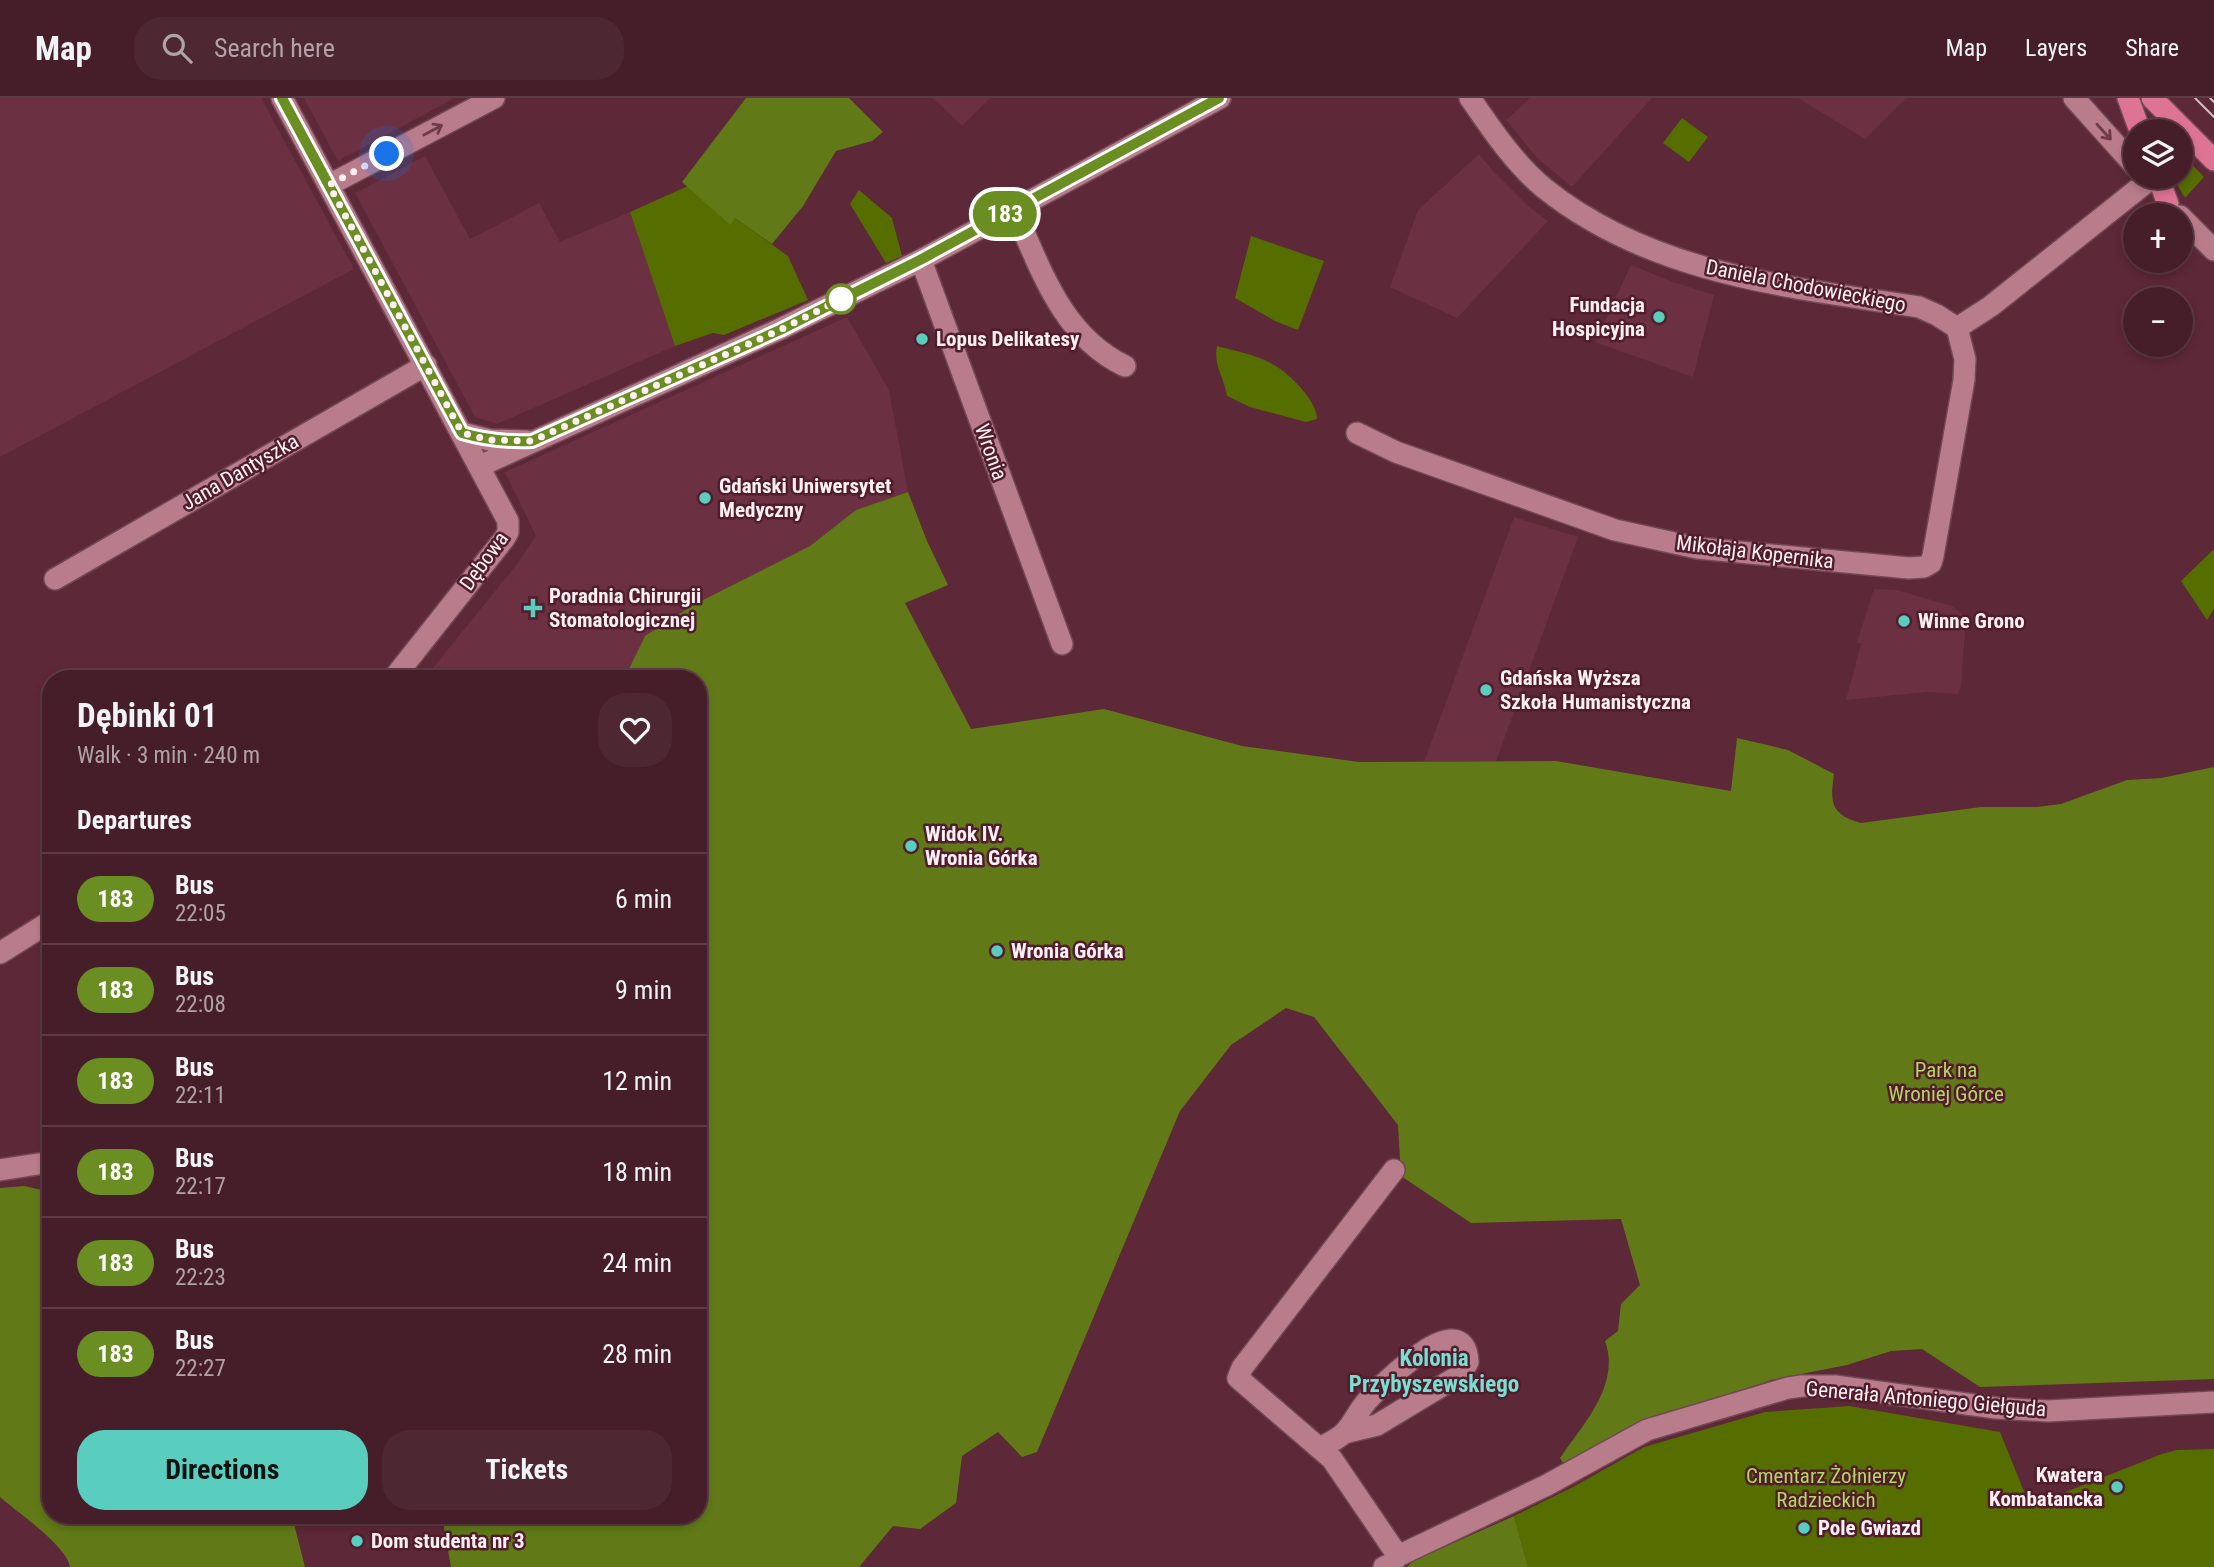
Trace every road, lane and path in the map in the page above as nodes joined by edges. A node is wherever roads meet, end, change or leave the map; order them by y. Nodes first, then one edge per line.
1 (282, 98) edge
2 (494, 98) edge
3 (1220, 98) edge
4 (1471, 98) edge
5 (2074, 98) edge
6 (2128, 98) edge
7 (2152, 98) edge
8 (2136, 119) edge
9 (2123, 150) edge
10 (2214, 160) edge
11 (329, 185) junction
12 (2129, 189) edge
13 (2157, 189) edge
14 (2169, 203) edge
15 (1014, 209) junction
16 (2193, 229) edge
17 (2214, 250) edge
18 (920, 260) junction
19 (1957, 328) junction
20 (426, 365) junction
21 (1125, 366) dead end
22 (462, 433) junction
23 (1357, 433) dead end
24 (532, 441) junction
25 (480, 466) junction
26 (55, 579) dead end
27 (1062, 644) dead end
28 (400, 670) edge
29 (42, 926) edge
30 (0, 953) edge
31 (42, 1163) edge
32 (0, 1170) edge
33 (1394, 1170) dead end
34 (2214, 1402) edge
35 (1344, 1433) junction
36 (1321, 1448) junction
37 (1391, 1563) edge

1 - 11 street, Dębowa
11 -> 2 street
3 - 15 street
4 - 19 street, Daniela Chodowieckiego
5 -> 9 street
6 - 8 main road
7 - 10 main road
11 - 20 street, Dębowa
12 - 19 street
13 - 14 main road
15 - 18 street
15 - 21 street
16 - 17 street
18 - 24 street
18 - 27 street, Wronia
19 - 23 street, Mikołaja Kopernika
20 - 22 street, Dębowa
20 - 26 street, Jana Dantyszka
22 - 24 street
22 - 25 street, Dębowa
24 - 25 street
25 - 28 street, Dębowa
29 - 30 street
31 - 32 street
33 - 36 street
34 - 37 street, Generała Antoniego Giełguda
35 - 35 street
35 - 36 street
36 - 37 street

